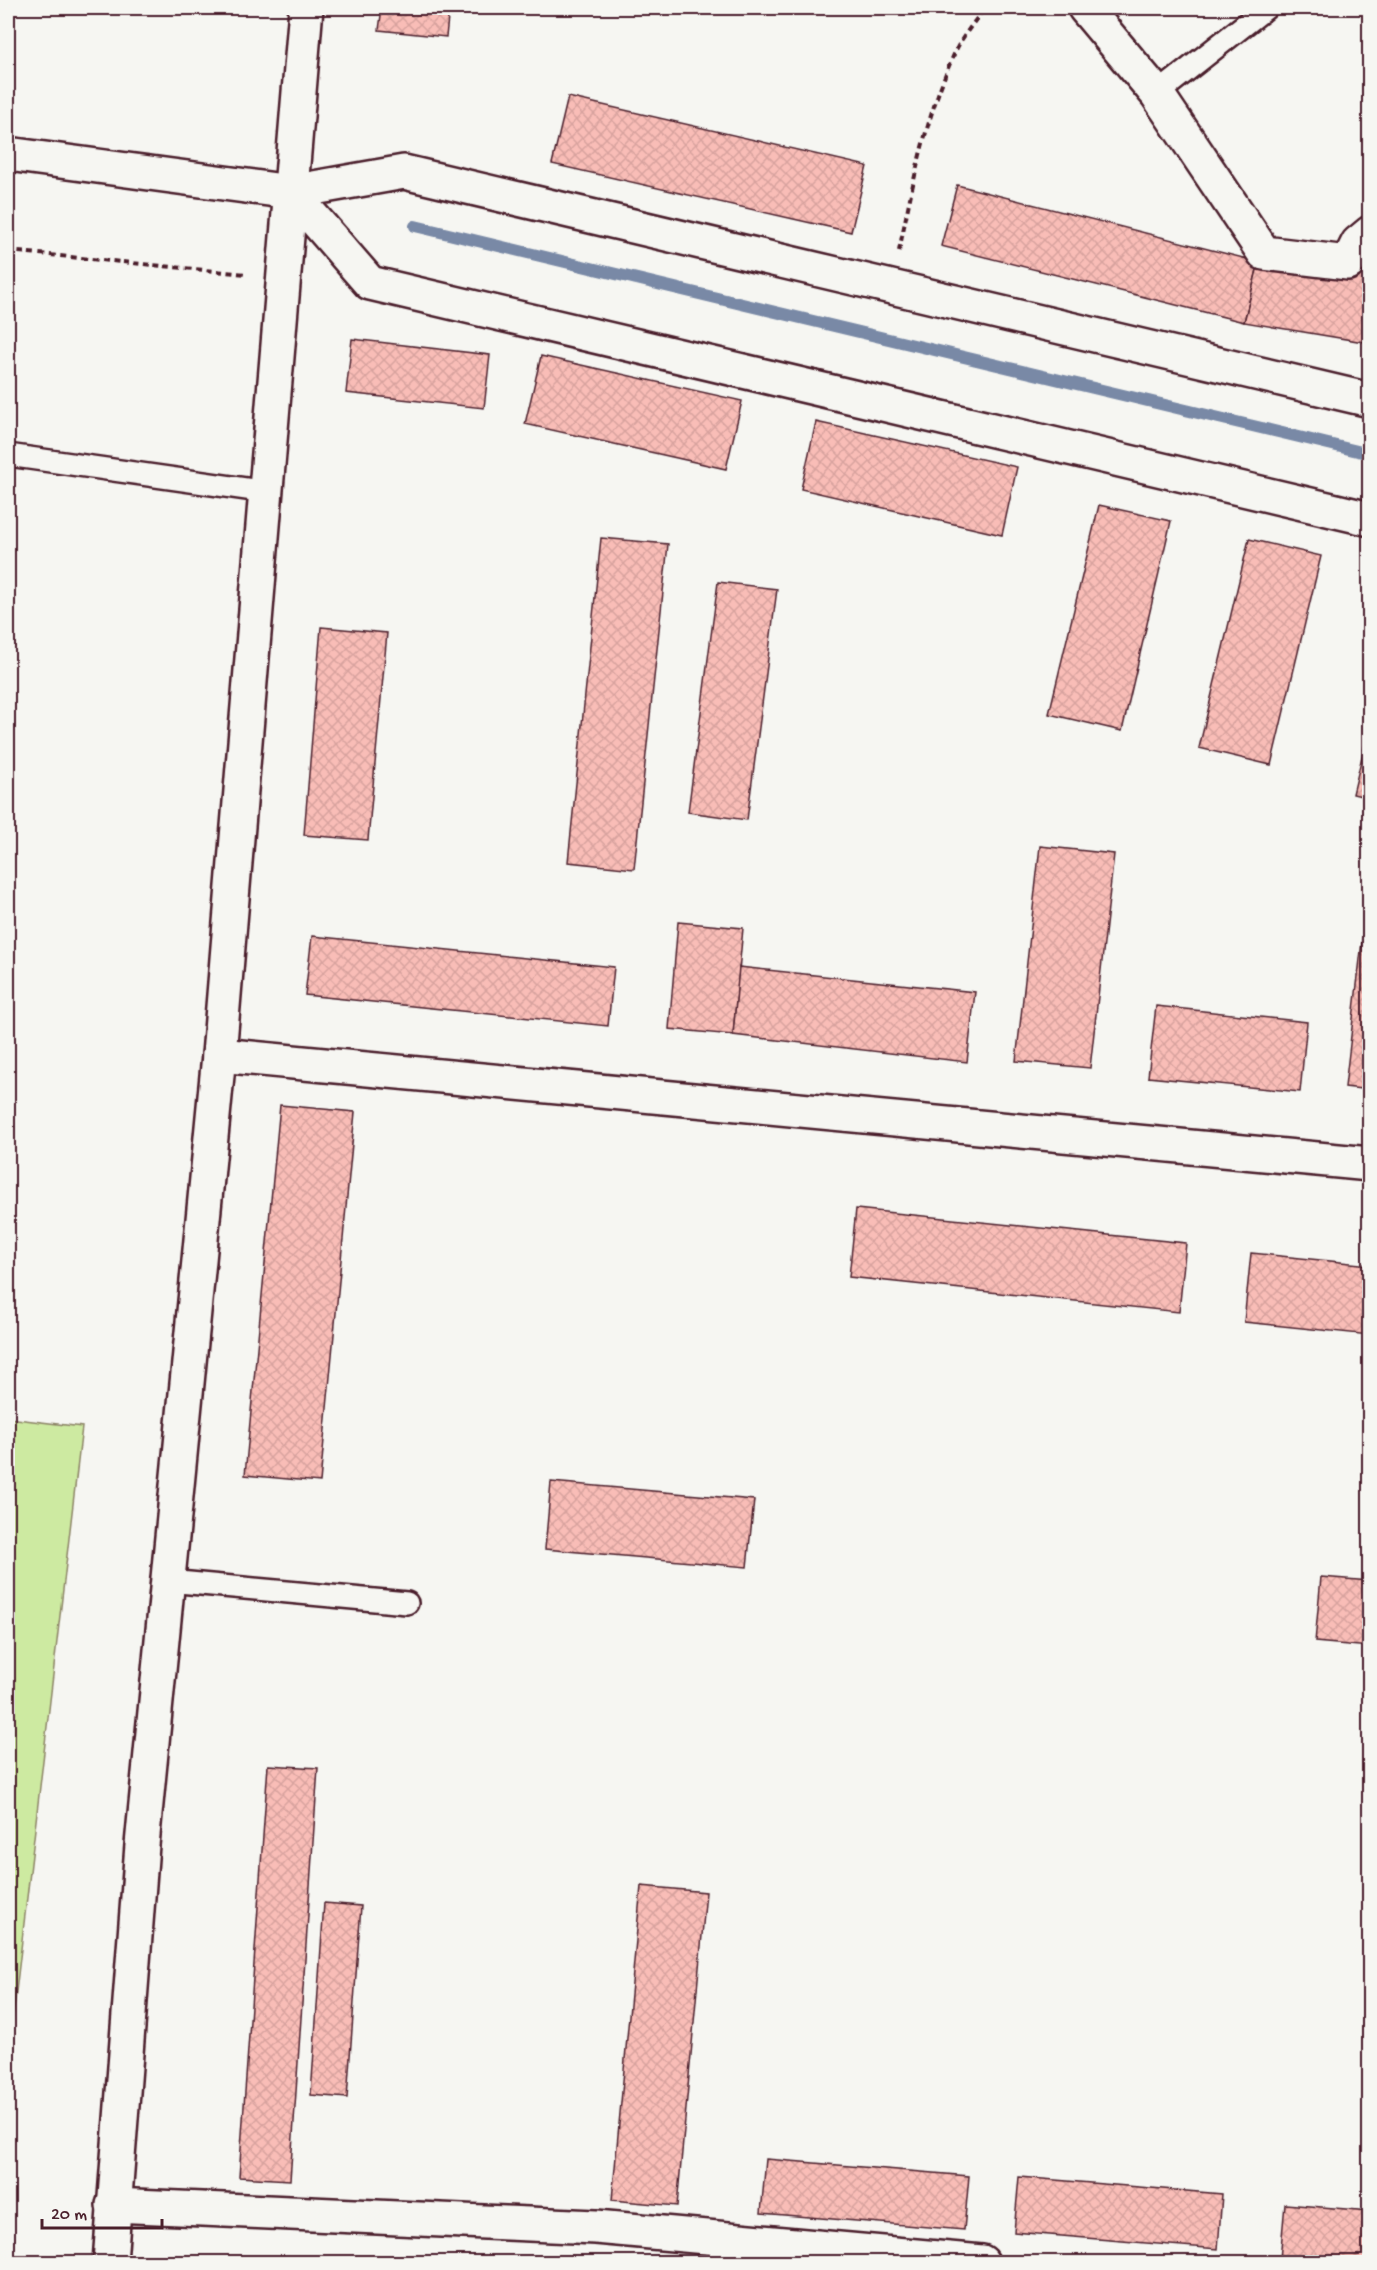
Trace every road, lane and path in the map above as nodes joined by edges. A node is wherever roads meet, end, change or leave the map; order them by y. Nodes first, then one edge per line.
1 (306, 8) edge
2 (984, 8) edge
3 (1085, 8) edge
4 (1266, 8) edge
5 (1157, 94) junction
6 (8, 154) edge
7 (291, 192) junction
8 (1370, 232) edge
9 (8, 251) edge
10 (284, 278) junction
11 (892, 287) junction
12 (1370, 400) edge
13 (8, 456) edge
14 (267, 492) junction
15 (1370, 519) edge
16 (219, 1055) junction
17 (1370, 1164) edge
18 (168, 1581) junction
19 (407, 1603) dead end
20 (114, 2205) junction
21 (110, 2262) edge
22 (982, 2262) edge

1 - 7 street
2 - 11 path
3 - 5 street
4 - 5 lane
5 - 8 street
6 - 7 street
7 - 10 street
7 - 11 street
7 - 15 street
9 - 10 path
10 - 14 street
11 - 12 street
13 - 14 lane
14 - 16 street
16 - 17 street
16 - 18 street
18 - 19 lane
18 - 20 street
20 - 21 street
20 - 22 street

